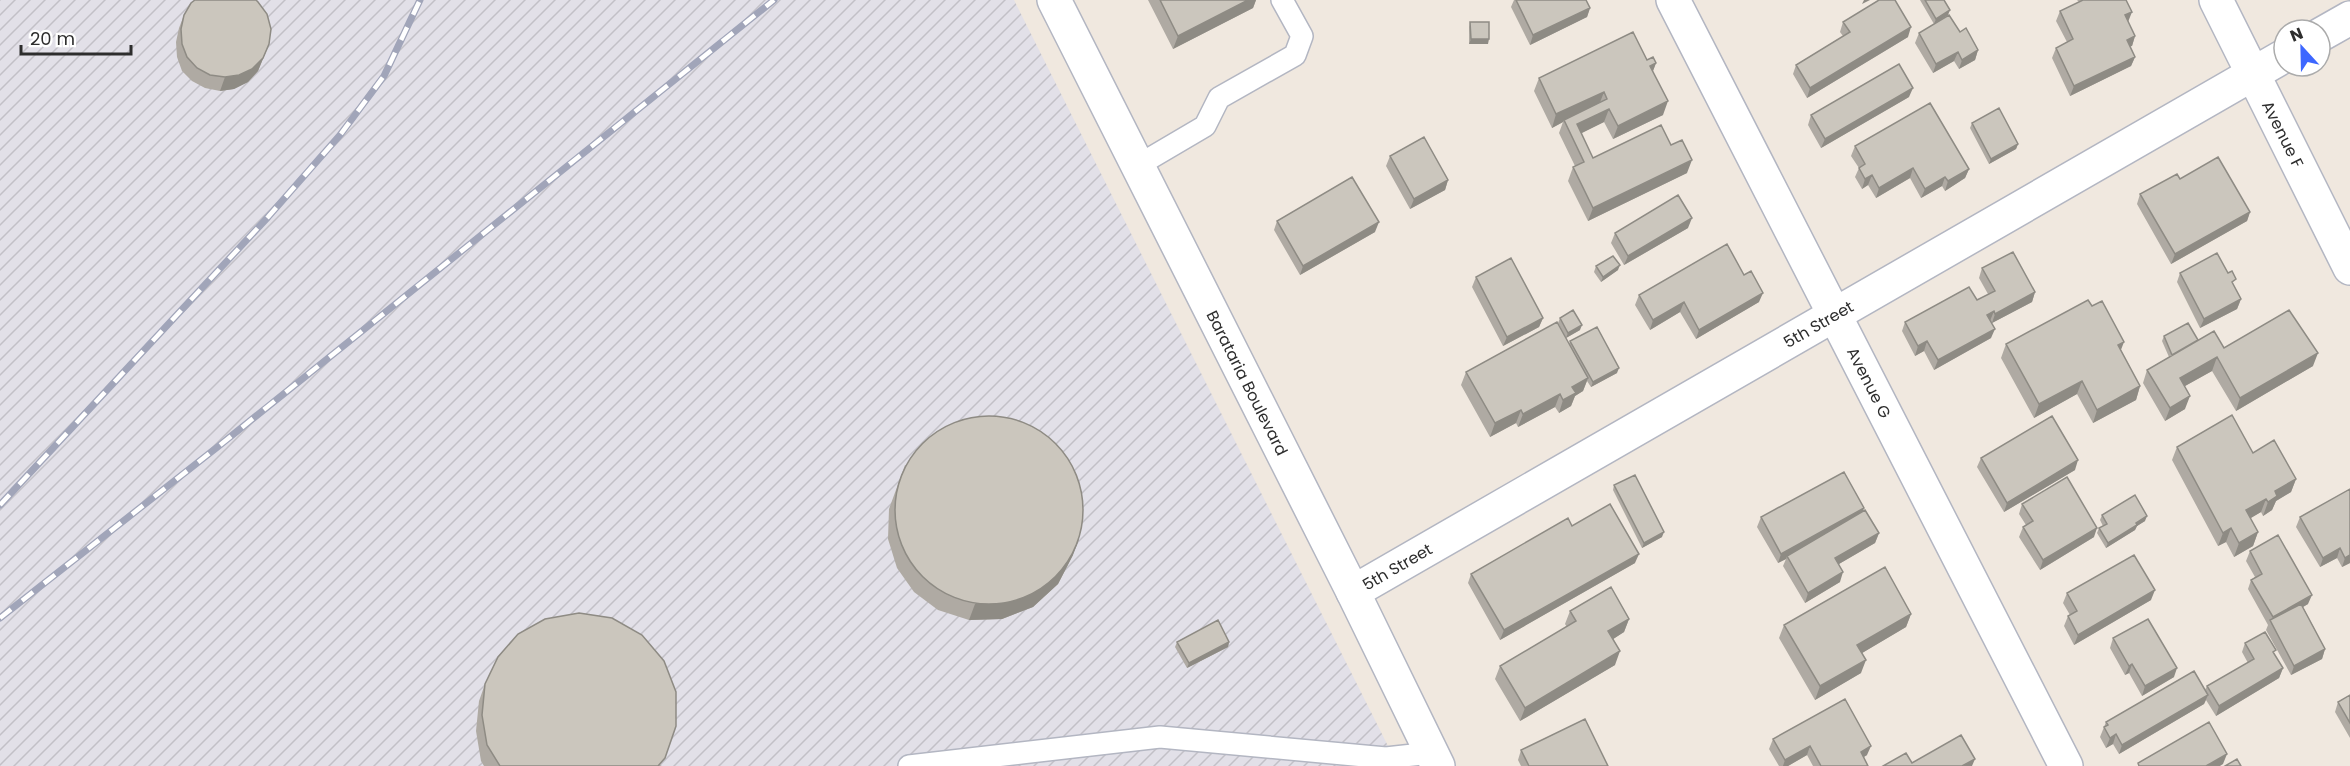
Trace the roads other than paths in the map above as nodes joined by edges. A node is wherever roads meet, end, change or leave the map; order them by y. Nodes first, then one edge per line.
1 (1054, 0) edge
2 (1282, 0) edge
3 (1673, 0) edge
4 (2216, 0) edge
5 (2350, 18) edge
6 (2332, 28) edge
7 (2272, 63) edge
8 (2253, 74) junction
9 (1137, 166) junction
10 (2350, 268) edge
11 (1833, 315) junction
12 (1353, 592) junction
13 (1434, 759) edge
14 (909, 766) edge
15 (2066, 766) edge

1 - 9 street, Barataria Boulevard
2 - 9 lane
3 - 11 street, Avenue G
4 - 8 street, Avenue F
5 - 6 street
7 - 8 street, 5th Street
8 - 10 street, Avenue F
8 - 11 street, 5th Street
9 - 12 street, Barataria Boulevard
11 - 12 street, 5th Street
11 - 15 street, Avenue G
12 - 13 street, Barataria Boulevard
13 - 14 lane

